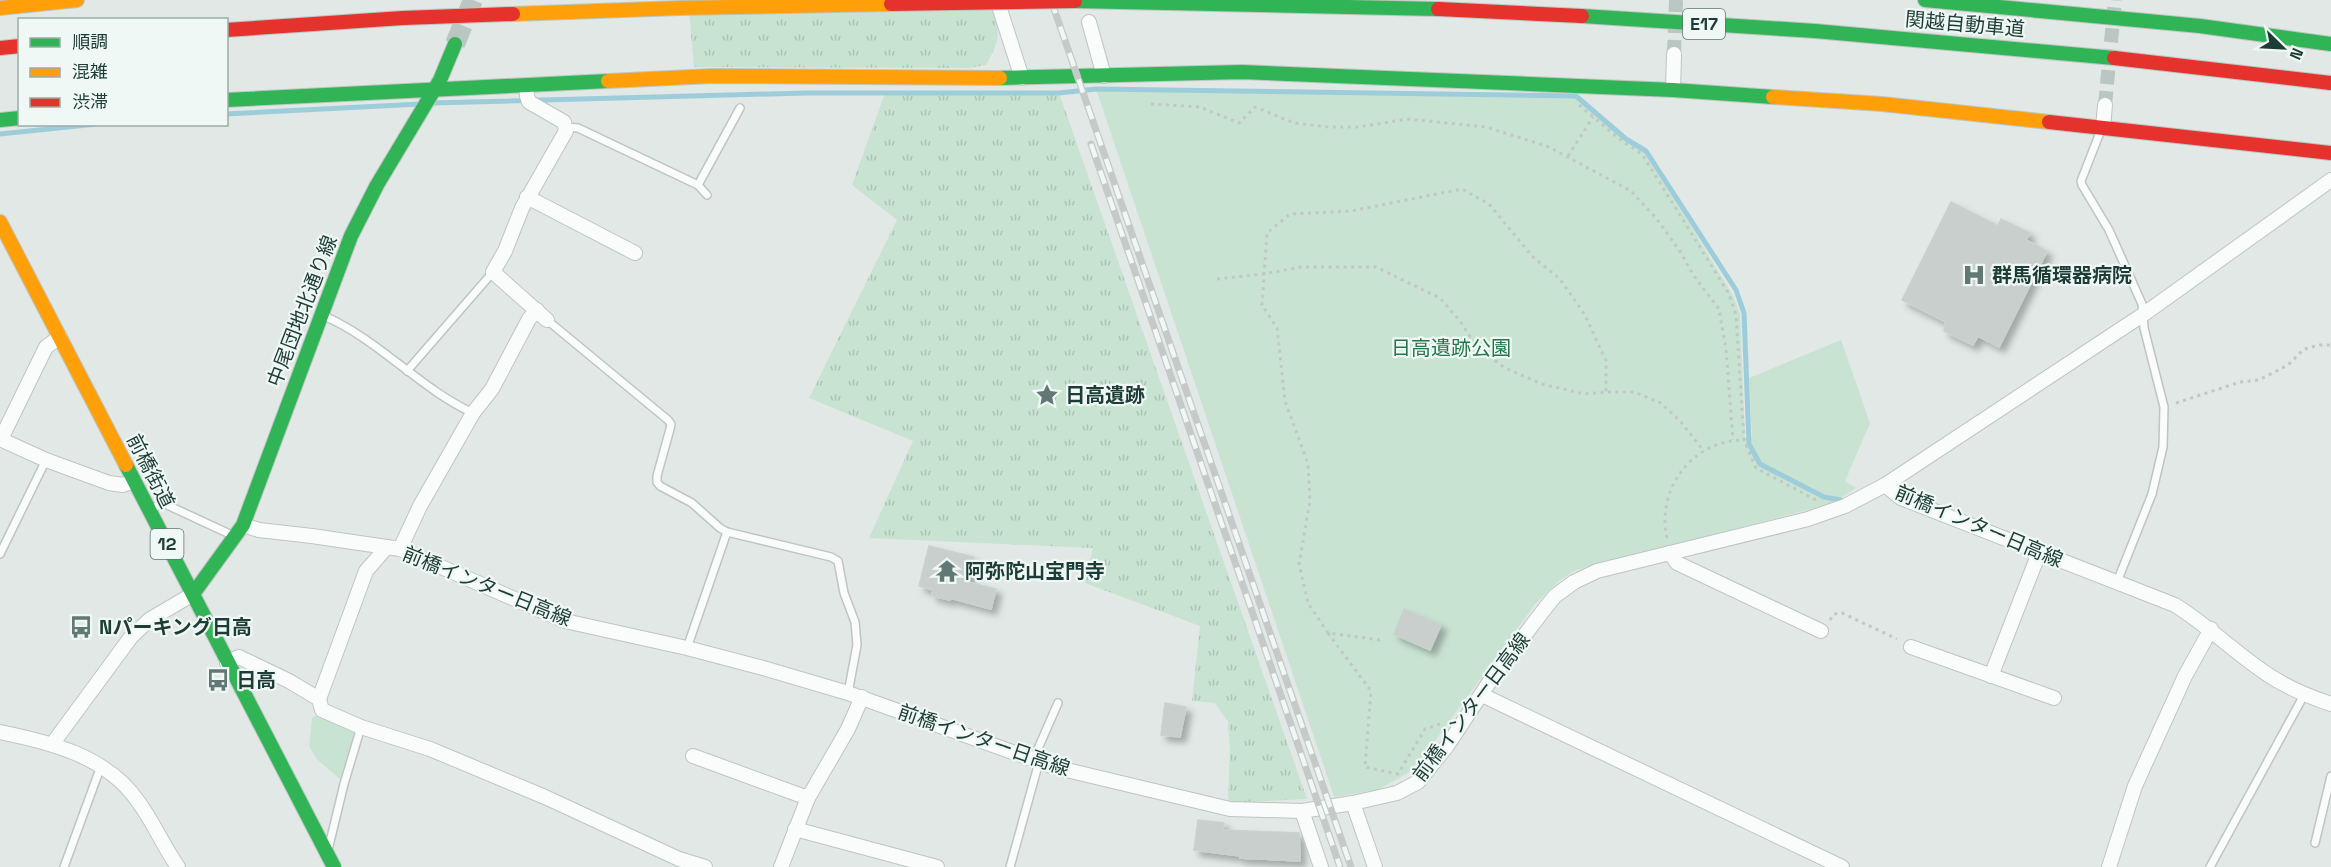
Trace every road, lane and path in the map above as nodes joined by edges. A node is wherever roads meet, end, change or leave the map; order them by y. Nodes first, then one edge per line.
1 (77, 0) edge
2 (997, 0) edge
3 (1925, 0) edge
4 (1075, 1) edge
5 (0, 8) edge
6 (1089, 22) dead end
7 (2200, 26) junction
8 (2319, 28) dead end
9 (228, 30) edge
10 (454, 44) tunnel mouth
11 (2331, 44) edge
12 (18, 46) edge
13 (0, 48) edge
14 (1674, 54) tunnel mouth
15 (1104, 76) junction
16 (1022, 78) junction
17 (2331, 83) edge
18 (526, 87) junction
19 (434, 90) junction
20 (1673, 90) junction
21 (228, 100) edge
22 (1151, 105) dead end
23 (1579, 105) dead end
24 (2105, 105) tunnel mouth
25 (740, 108) dead end
26 (1593, 117) junction
27 (18, 118) edge
28 (0, 120) edge
29 (566, 127) junction
30 (2103, 128) junction
31 (2331, 153) edge
32 (1567, 156) junction
33 (2331, 180) edge
34 (698, 185) junction
35 (707, 195) dead end
36 (527, 197) junction
37 (0, 222) edge
38 (635, 253) dead end
39 (493, 272) junction
40 (1263, 274) junction
41 (1217, 279) dead end
42 (537, 310) junction
43 (2144, 314) junction
44 (321, 315) junction
45 (547, 320) joint
46 (60, 337) junction
47 (2331, 345) edge
48 (407, 371) junction
49 (1606, 392) junction
50 (2164, 407) junction
51 (473, 413) junction
52 (1, 439) edge
53 (1733, 440) junction
54 (1744, 440) junction
55 (1703, 450) junction
56 (46, 460) junction
57 (134, 481) junction
58 (1885, 485) junction
59 (149, 509) junction
60 (1837, 509) junction
61 (240, 531) junction
62 (728, 532) junction
63 (1669, 546) junction
64 (394, 548) junction
65 (2039, 553) junction
66 (0, 554) edge
67 (2117, 582) junction
68 (193, 594) junction
69 (2211, 629) junction
70 (1821, 631) joint
71 (1328, 633) junction
72 (1380, 640) dead end
73 (1911, 647) joint
74 (687, 648) junction
75 (228, 663) junction
76 (1991, 676) junction
77 (855, 695) junction
78 (1482, 695) junction
79 (2304, 695) junction
80 (2054, 698) dead end
81 (319, 699) junction
82 (1058, 703) dead end
83 (2331, 704) edge
84 (361, 727) junction
85 (0, 732) edge
86 (53, 743) junction
87 (693, 756) dead end
88 (1036, 761) junction
89 (101, 766) junction
90 (1365, 767) dead end
91 (2331, 777) edge
92 (808, 798) junction
93 (1353, 803) junction
94 (1302, 811) junction
95 (795, 829) junction
96 (2315, 843) dead end
97 (330, 861) edge
98 (64, 867) edge
99 (178, 867) edge
100 (705, 867) edge
101 (781, 867) edge
102 (937, 867) edge
103 (1010, 867) edge
104 (1321, 867) edge
105 (1375, 867) edge
106 (1842, 867) edge
107 (2109, 867) edge
108 (2210, 867) edge

1 - 5 main road
2 - 16 street
3 - 7 main road, 関越自動車道
4 - 9 main road, 関越自動車道 / E17, bridge
4 - 17 main road, 関越自動車道 / E17
6 - 15 street
7 - 8 main road
7 - 11 main road, 関越自動車道
10 - 19 main road, 中尾団地北通り線
12 - 13 main road
14 - 20 street
15 - 16 main road
15 - 20 main road
16 - 18 main road
18 - 19 main road
18 - 29 street
19 - 21 main road
19 - 44 main road, 中尾団地北通り線
20 - 30 main road
22 - 32 path
23 - 26 path
24 - 30 street
25 - 34 lane
26 - 32 path
26 - 54 path
27 - 28 main road
29 - 34 lane
29 - 36 street
30 - 31 main road
30 - 43 lane
32 - 53 path
33 - 43 street
34 - 35 lane
36 - 38 street
36 - 39 street
37 - 46 main road, 前橋街道 / 12
39 - 42 street
39 - 48 lane
40 - 41 path
40 - 49 path
40 - 49 path
40 - 71 path
42 - 45 street
42 - 51 street
43 - 50 lane
43 - 58 street
44 - 48 lane
44 - 61 main road, 中尾団地北通り線
45 - 62 lane
46 - 52 street
46 - 57 main road, 前橋街道 / 12
47 - 50 path
48 - 51 lane
49 - 55 path
50 - 67 lane
51 - 64 street
52 - 56 street
53 - 54 path
53 - 55 path
54 - 60 path
55 - 63 path
56 - 57 street
56 - 66 lane
57 - 59 main road, 前橋街道 / 12
58 - 60 street, 前橋インター日高線
58 - 65 street, 前橋インター日高線
59 - 61 lane
59 - 68 main road, 前橋街道 / 12
60 - 63 street, 前橋インター日高線
61 - 64 street, 前橋インター日高線
61 - 68 main road, 中尾団地北通り線
62 - 74 lane
62 - 77 lane
63 - 70 street
63 - 78 street, 前橋インター日高線
64 - 74 street, 前橋インター日高線
64 - 81 street
65 - 67 street, 前橋インター日高線
65 - 76 street
67 - 69 street, 前橋インター日高線
68 - 75 main road, 前橋街道 / 12
68 - 86 street
69 - 79 street, 前橋インター日高線
69 - 107 street
70 - 73 path
71 - 72 path
71 - 90 path
73 - 76 street
74 - 77 street, 前橋インター日高線
75 - 81 street
75 - 97 main road, 前橋街道 / 12
76 - 80 street
77 - 88 street, 前橋インター日高線
77 - 92 street
78 - 93 street, 前橋インター日高線
78 - 106 street
79 - 83 street, 前橋インター日高線
79 - 108 lane
81 - 84 street
82 - 88 lane
84 - 97 lane
84 - 100 street
85 - 86 street
86 - 89 street
87 - 92 street
88 - 94 street, 前橋インター日高線
88 - 103 lane
89 - 98 lane
89 - 99 street
91 - 96 lane
92 - 95 street
93 - 94 street, 前橋インター日高線
93 - 105 street
94 - 104 street
95 - 101 street
95 - 102 street

